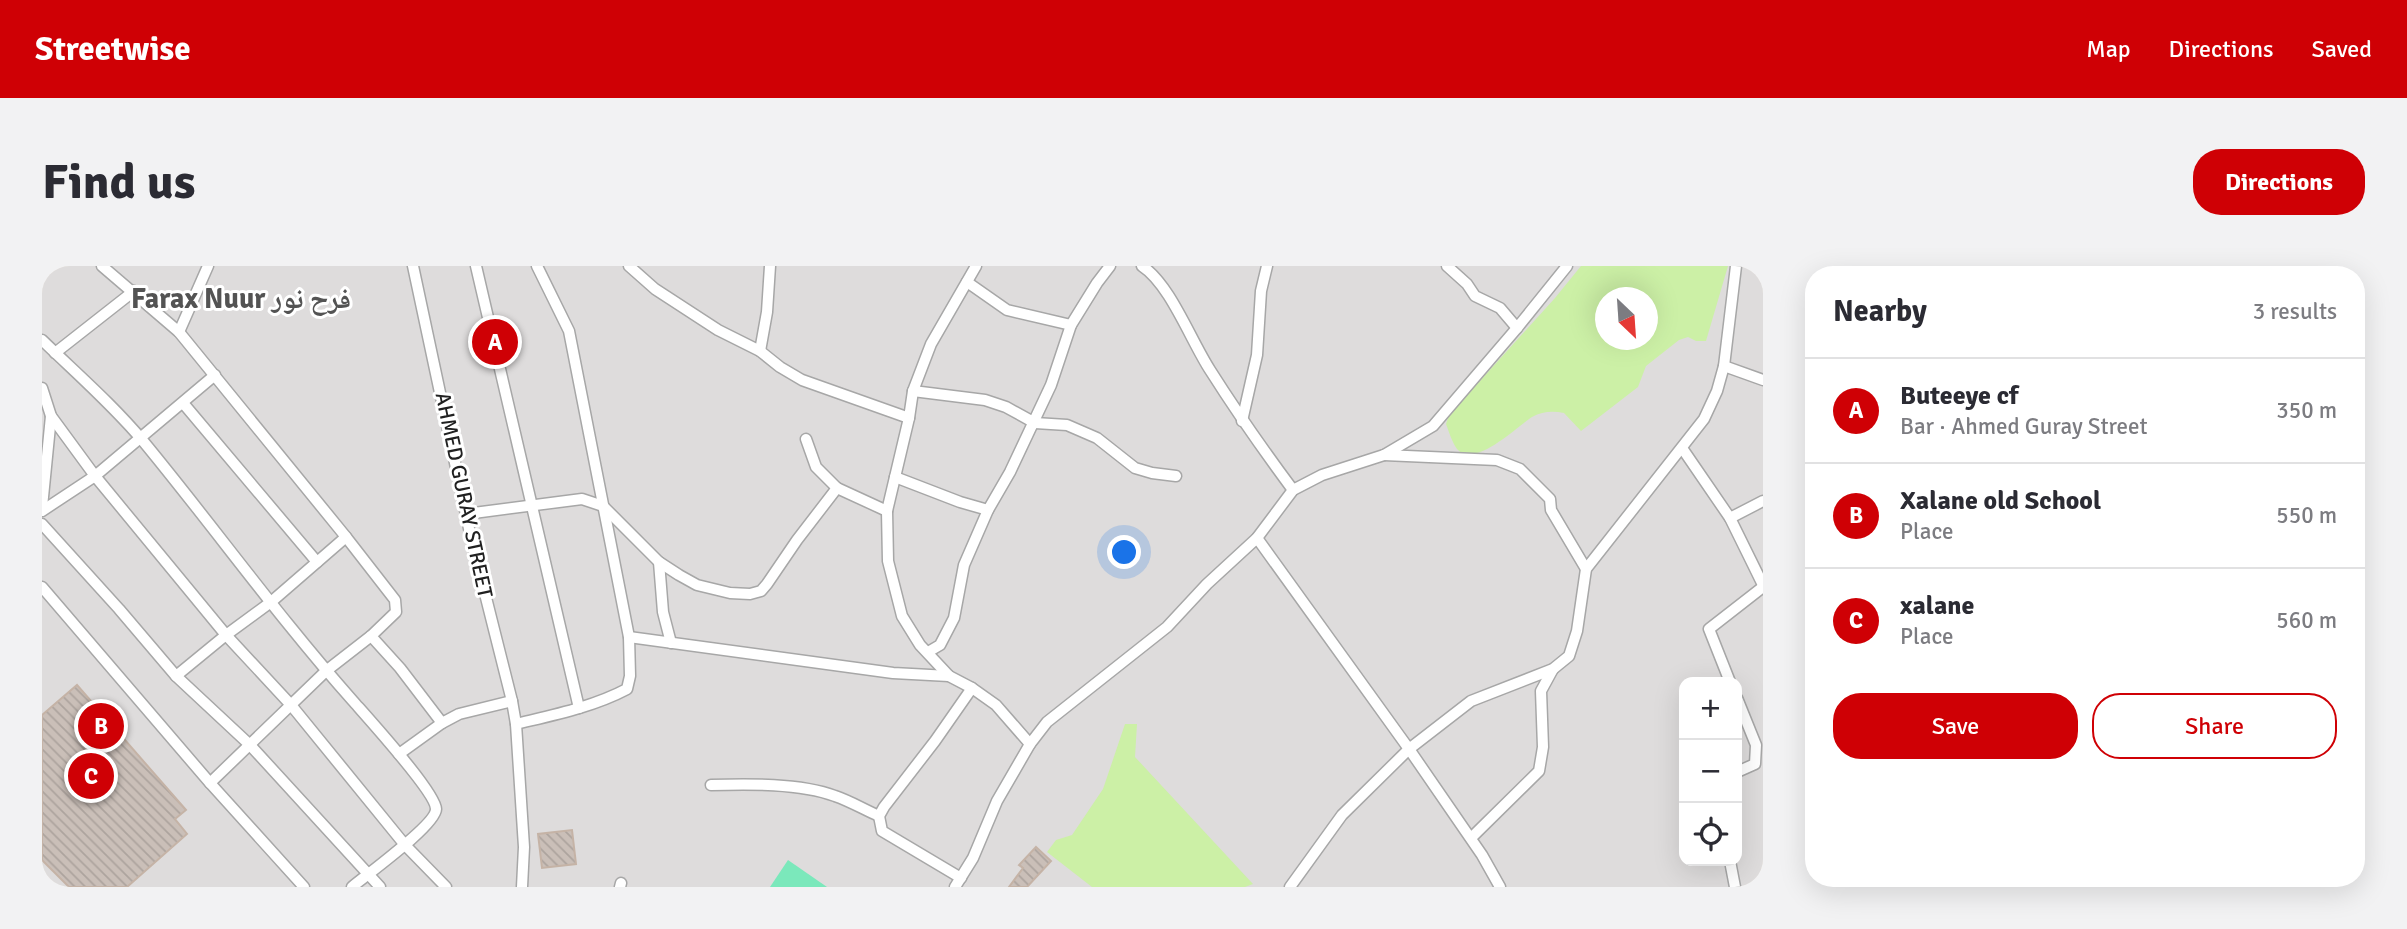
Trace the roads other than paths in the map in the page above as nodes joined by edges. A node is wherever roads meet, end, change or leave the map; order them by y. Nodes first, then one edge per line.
1 (102, 266) edge
2 (208, 266) edge
3 (413, 266) edge
4 (476, 266) edge
5 (537, 266) edge
6 (629, 266) edge
7 (770, 266) edge
8 (976, 266) edge
9 (1110, 266) edge
10 (1142, 266) edge
11 (1267, 266) edge
12 (1447, 266) edge
13 (1567, 266) edge
14 (1736, 266) edge
15 (967, 282) junction
16 (134, 291) junction
17 (1071, 325) junction
18 (1517, 328) junction
19 (179, 332) junction
20 (42, 340) edge
21 (760, 351) junction
22 (55, 353) junction
23 (1724, 366) junction
24 (215, 375) junction
25 (1762, 379) edge
26 (42, 388) edge
27 (913, 391) junction
28 (183, 403) junction
29 (51, 416) junction
30 (909, 418) junction
31 (1242, 421) junction
32 (1035, 423) junction
33 (142, 439) junction
34 (806, 439) dead end
35 (1682, 447) junction
36 (1384, 455) junction
37 (95, 476) junction
38 (1176, 476) dead end
39 (895, 477) junction
40 (837, 488) junction
41 (1293, 490) junction
42 (1763, 501) edge
43 (531, 505) junction
44 (603, 506) junction
45 (42, 509) edge
46 (988, 510) junction
47 (887, 511) junction
48 (466, 514) junction
49 (42, 518) edge
50 (1730, 518) junction
51 (42, 524) edge
52 (346, 537) junction
53 (1257, 538) junction
54 (317, 562) junction
55 (659, 562) junction
56 (1586, 569) junction
57 (1763, 586) edge
58 (42, 587) edge
59 (271, 602) junction
60 (226, 635) junction
61 (371, 636) junction
62 (629, 637) junction
63 (671, 643) junction
64 (928, 652) junction
65 (1553, 669) junction
66 (326, 671) junction
67 (176, 676) junction
68 (949, 676) junction
69 (1728, 677) edge
70 (972, 688) junction
71 (512, 701) junction
72 (291, 705) junction
73 (579, 708) junction
74 (1742, 710) edge
75 (442, 723) junction
76 (516, 724) junction
77 (1030, 744) junction
78 (250, 745) junction
79 (1409, 749) junction
80 (400, 754) junction
81 (1742, 770) edge
82 (210, 783) junction
83 (711, 785) dead end
84 (879, 816) junction
85 (1471, 838) junction
86 (405, 845) junction
87 (1731, 866) edge
88 (367, 874) junction
89 (958, 883) edge
90 (304, 887) edge
91 (352, 887) edge
92 (380, 887) edge
93 (446, 887) edge
94 (522, 887) edge
95 (1290, 887) edge
96 (1500, 887) edge
97 (1735, 887) edge

1 - 16 street
2 - 19 street
3 - 48 street, AHMED GURAY STREET
4 - 43 street
5 - 44 street
6 - 21 street
7 - 21 street
8 - 15 street
9 - 17 street
10 - 31 street
11 - 31 street
12 - 18 street
13 - 18 street
14 - 23 street
15 - 17 street
15 - 27 street
16 - 19 street
16 - 22 street
17 - 32 street
18 - 36 street
19 - 24 street
20 - 22 street
21 - 30 street
22 - 33 street
23 - 25 street
23 - 35 street
24 - 28 street
24 - 52 street
26 - 29 street
27 - 30 street
27 - 32 street
28 - 33 street
28 - 54 street
29 - 37 street
29 - 45 street
30 - 39 street
31 - 41 street
32 - 38 street
32 - 46 street
33 - 37 street
33 - 59 street
34 - 40 street
35 - 50 street
35 - 56 street
36 - 41 street
36 - 56 street
37 - 45 street
37 - 60 street
39 - 46 street
39 - 47 street
40 - 47 street
40 - 55 street
41 - 53 street
42 - 50 street
43 - 44 street
43 - 48 street
43 - 73 street
44 - 55 street
44 - 62 street
46 - 64 street
47 - 64 street
48 - 71 street, AHMED GURAY STREET
49 - 51 street
50 - 57 street
51 - 67 street
52 - 54 street
52 - 61 street
53 - 77 street
53 - 79 street
54 - 59 street
55 - 63 street
56 - 65 street
57 - 69 street
58 - 82 street
59 - 60 street
59 - 66 street
60 - 67 street
60 - 72 street
61 - 66 street
61 - 75 street
62 - 63 street
62 - 73 street
63 - 68 street
64 - 68 street
65 - 79 street
65 - 85 street
66 - 72 street
66 - 80 street
67 - 78 street
68 - 70 street
70 - 77 street
70 - 84 street
71 - 75 street
71 - 76 street, AHMED GURAY STREET
72 - 78 street
72 - 86 street
73 - 76 street
74 - 81 street
75 - 80 street
76 - 94 street, AHMED GURAY STREET
77 - 89 street
78 - 82 street
78 - 88 street
79 - 85 street
79 - 95 street
80 - 86 street
82 - 90 street
83 - 84 street
84 - 89 street
85 - 96 street
86 - 88 street
86 - 93 street
87 - 97 street
88 - 91 street
88 - 92 street

